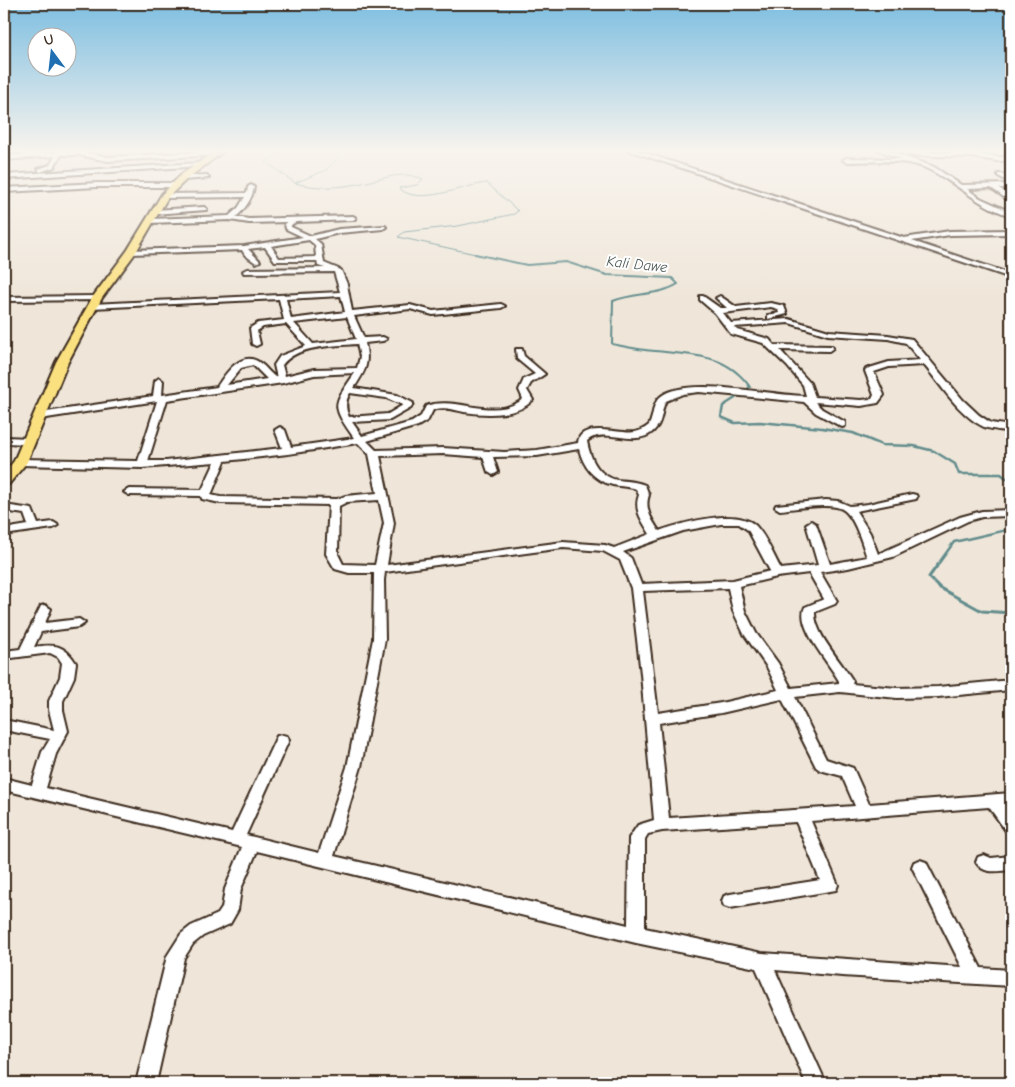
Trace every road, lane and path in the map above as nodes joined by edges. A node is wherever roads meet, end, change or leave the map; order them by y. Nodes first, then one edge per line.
1 (162, 200) edge
2 (246, 200) edge
3 (780, 200) edge
4 (982, 200) edge
5 (1011, 205) edge
6 (994, 207) junction
7 (154, 212) junction
8 (1011, 214) edge
9 (230, 218) junction
10 (326, 218) junction
11 (353, 218) dead end
12 (192, 219) junction
13 (295, 219) junction
14 (150, 221) junction
15 (383, 228) dead end
16 (1011, 232) edge
17 (322, 234) junction
18 (310, 238) junction
19 (901, 240) junction
20 (267, 245) junction
21 (244, 248) junction
22 (131, 252) junction
23 (320, 259) junction
24 (256, 261) dead end
25 (337, 270) junction
26 (247, 271) dead end
27 (1011, 276) edge
28 (343, 294) junction
29 (282, 297) junction
30 (703, 298) dead end
31 (720, 298) dead end
32 (4, 299) edge
33 (95, 302) junction
34 (501, 306) dead end
35 (734, 309) junction
36 (718, 311) junction
37 (350, 314) junction
38 (288, 322) junction
39 (728, 323) junction
40 (383, 339) dead end
41 (361, 341) junction
42 (256, 344) dead end
43 (311, 347) junction
44 (771, 347) junction
45 (829, 348) dead end
46 (519, 351) dead end
47 (927, 362) junction
48 (361, 370) junction
49 (279, 380) junction
50 (160, 381) dead end
51 (220, 389) junction
52 (347, 390) junction
53 (160, 398) junction
54 (809, 399) junction
55 (40, 416) junction
56 (346, 420) junction
57 (842, 424) dead end
58 (1011, 428) edge
59 (280, 430) dead end
60 (4, 440) edge
61 (360, 440) junction
62 (30, 441) junction
63 (582, 445) junction
64 (288, 451) junction
65 (374, 454) junction
66 (487, 455) junction
67 (221, 459) junction
68 (20, 462) junction
69 (142, 465) junction
70 (493, 472) dead end
71 (4, 481) edge
72 (129, 492) dead end
73 (206, 493) junction
74 (384, 496) junction
75 (912, 497) dead end
76 (336, 502) junction
77 (780, 507) dead end
78 (4, 508) edge
79 (849, 508) junction
80 (1011, 513) edge
81 (810, 524) dead end
82 (54, 525) dead end
83 (34, 528) junction
84 (4, 532) edge
85 (656, 534) junction
86 (614, 552) junction
87 (874, 559) junction
88 (819, 567) junction
89 (380, 568) junction
90 (777, 573) junction
91 (734, 584) junction
92 (637, 588) junction
93 (45, 609) dead end
94 (79, 623) dead end
95 (37, 628) junction
96 (25, 652) junction
97 (4, 655) edge
98 (1011, 685) edge
99 (842, 688) junction
100 (787, 694) junction
101 (652, 719) junction
102 (4, 725) edge
103 (59, 736) junction
104 (282, 740) dead end
105 (4, 784) edge
106 (37, 792) junction
107 (1011, 800) edge
108 (994, 802) junction
109 (865, 812) junction
110 (801, 816) junction
111 (662, 825) junction
112 (1011, 827) edge
113 (244, 841) junction
114 (325, 860) junction
115 (984, 862) dead end
116 (1011, 863) edge
117 (920, 867) dead end
118 (730, 901) dead end
119 (636, 935) junction
120 (762, 961) junction
121 (976, 976) junction
122 (1011, 978) edge
123 (146, 1083) edge
124 (816, 1083) edge

1 - 7 main road
2 - 9 street
3 - 19 street
4 - 6 street
5 - 6 street
6 - 8 street
7 - 12 street
7 - 14 main road
9 - 12 street
9 - 13 street
10 - 11 street
10 - 13 street
10 - 17 street
12 - 14 street
13 - 18 street
14 - 22 main road
15 - 17 street
16 - 19 street
17 - 18 street
18 - 20 street
18 - 23 street
19 - 27 street
20 - 21 street
20 - 23 street
21 - 22 street
21 - 24 street
22 - 33 main road
23 - 25 street
25 - 26 street
25 - 28 street
28 - 29 street
28 - 37 street
29 - 33 street
29 - 38 street
30 - 36 street
31 - 35 street
32 - 33 street
33 - 55 main road
34 - 37 street
35 - 36 street
35 - 39 street
36 - 39 street
37 - 38 street
37 - 41 street
38 - 42 street
38 - 43 street
39 - 44 street
39 - 47 street
40 - 41 street
41 - 43 street
41 - 48 street
43 - 49 street
44 - 45 street
44 - 54 street
46 - 61 street
47 - 54 street
47 - 58 street
48 - 49 street
48 - 52 street
49 - 51 street
49 - 51 street
50 - 53 street
51 - 53 street
52 - 56 street
52 - 56 street
53 - 55 street
53 - 69 street
54 - 57 street
54 - 63 street
55 - 62 main road
56 - 61 street
59 - 64 street
60 - 62 street
61 - 64 street
61 - 65 street
62 - 68 main road
63 - 66 street
63 - 85 street
64 - 67 street
65 - 66 street
65 - 74 street
66 - 70 street
67 - 69 street
67 - 73 street
68 - 69 street
68 - 71 main road
72 - 73 street
73 - 76 street
74 - 76 street
74 - 89 street
75 - 79 street
76 - 89 street
77 - 79 street
78 - 83 street
79 - 87 street
80 - 87 street
81 - 88 street
82 - 83 street
83 - 84 street
85 - 86 street
85 - 90 street
86 - 89 street
86 - 92 street
87 - 88 street
88 - 90 street
88 - 99 street
89 - 114 street
90 - 91 street
91 - 92 street
91 - 100 street
92 - 101 street
93 - 95 street
94 - 95 street
95 - 96 street
96 - 97 street
96 - 103 street
98 - 99 street
99 - 100 street
100 - 101 street
100 - 109 street
101 - 111 street
102 - 103 street
103 - 106 street
104 - 113 street
105 - 106 street
106 - 113 street
107 - 108 street
108 - 109 street
108 - 112 street
109 - 110 street
110 - 111 street
110 - 118 street
111 - 119 street
113 - 114 street
113 - 123 street
114 - 119 street
115 - 116 street
117 - 121 street
119 - 120 street
120 - 121 street
120 - 124 street
121 - 122 street

